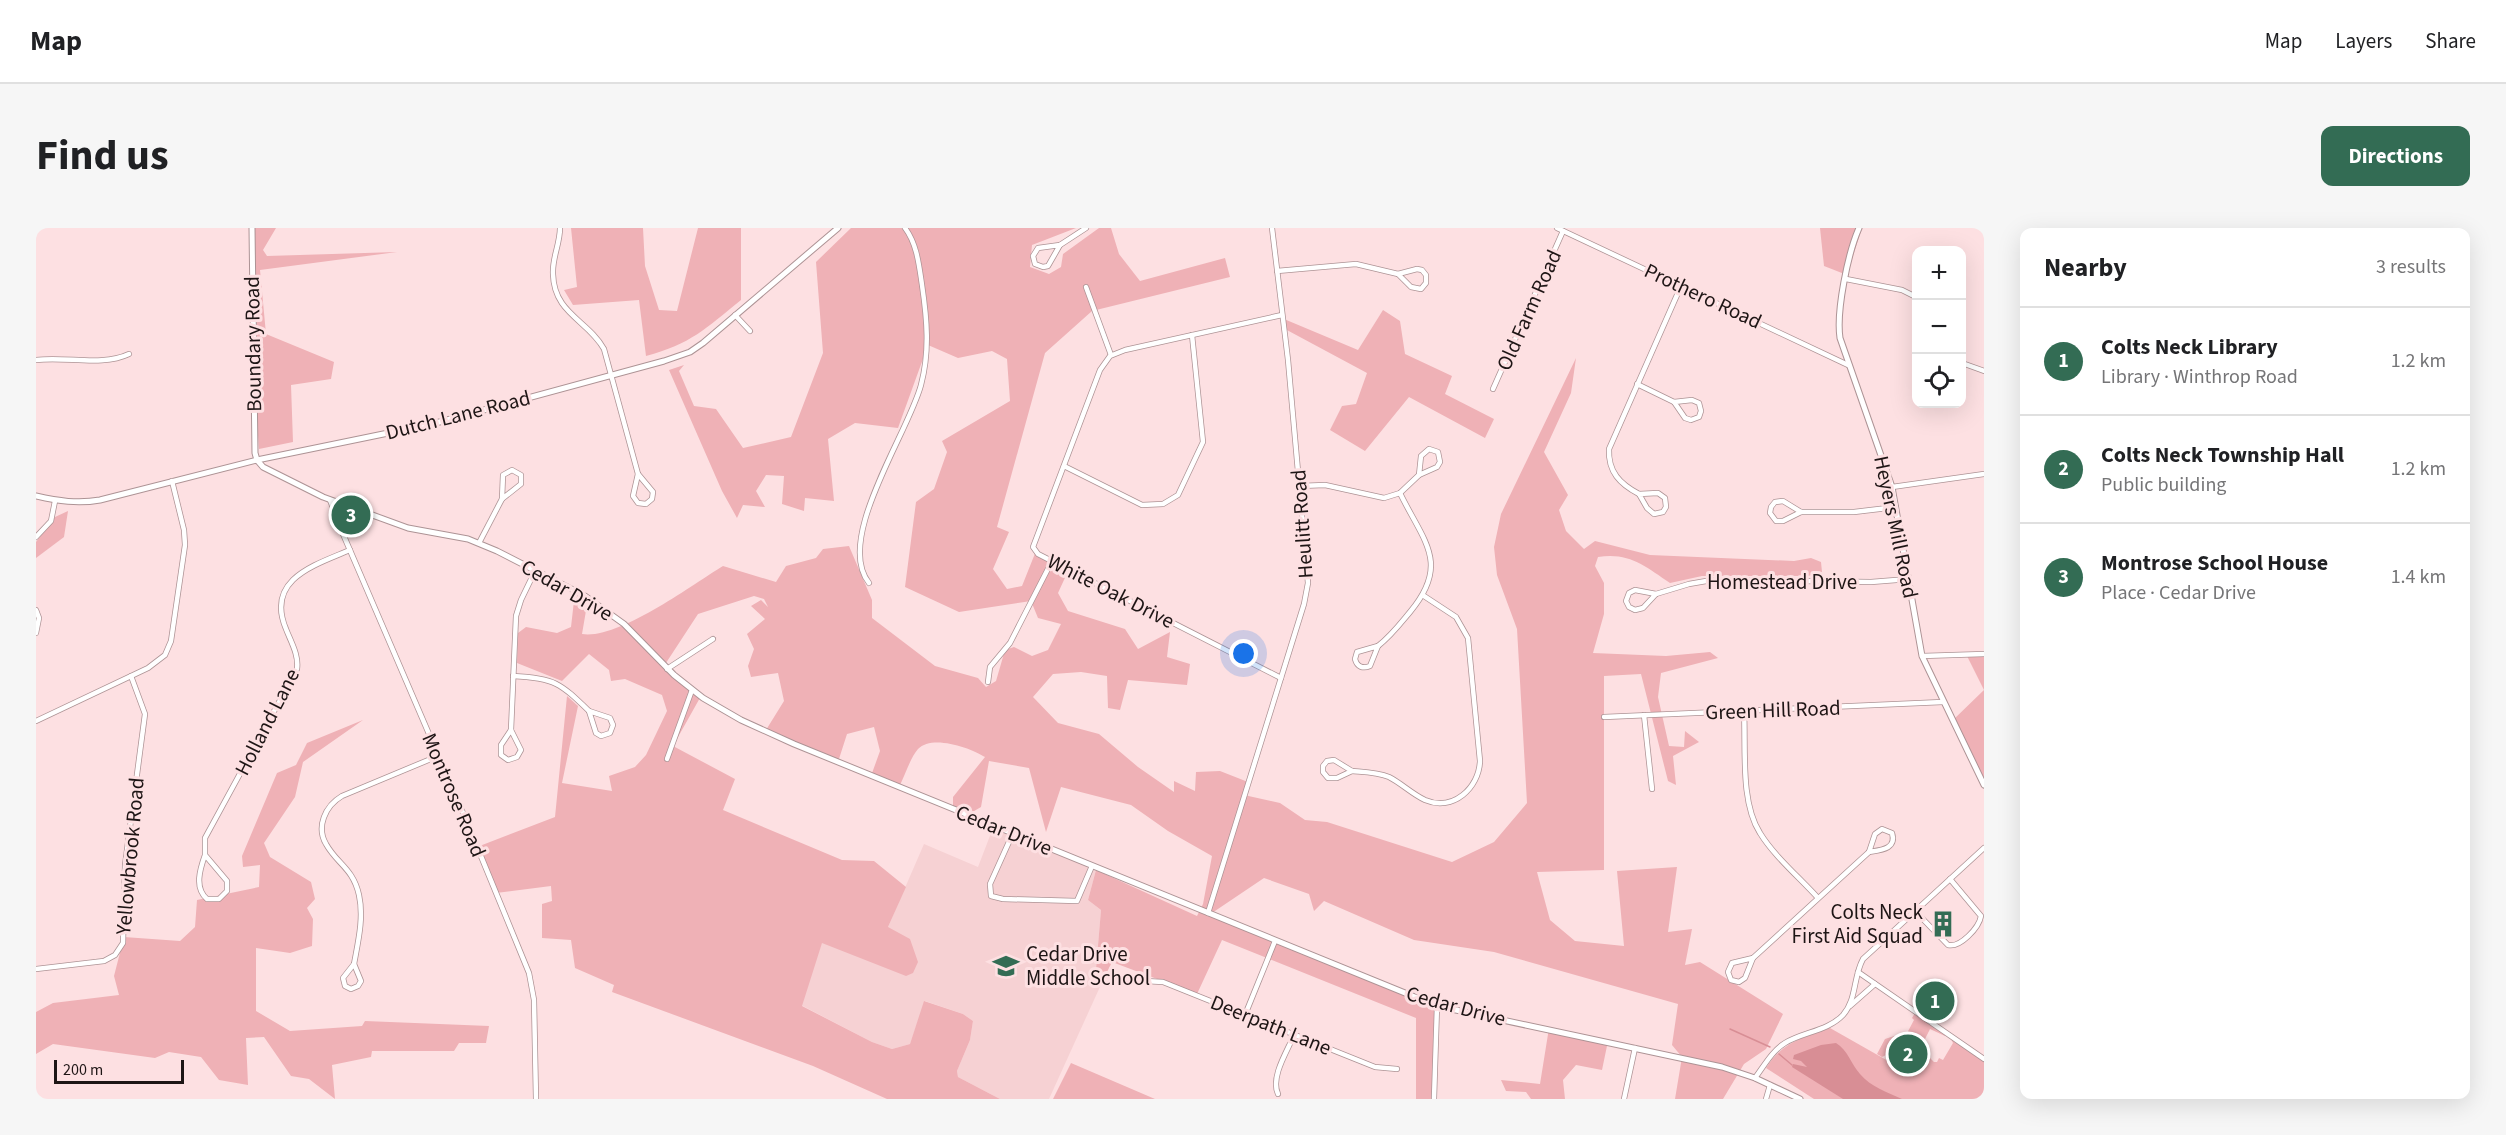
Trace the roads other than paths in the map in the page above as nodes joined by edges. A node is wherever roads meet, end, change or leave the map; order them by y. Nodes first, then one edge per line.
1 (252, 228) edge
2 (560, 228) edge
3 (838, 228) edge
4 (905, 228) edge
5 (1086, 228) edge
6 (1272, 228) edge
7 (1557, 228) edge
8 (1859, 228) edge
9 (1563, 231) junction
10 (1060, 245) junction
11 (1277, 271) junction
12 (1398, 274) junction
13 (1846, 279) junction
14 (1681, 286) junction
15 (1086, 287) dead end
16 (1912, 295) edge
17 (735, 315) junction
18 (1282, 315) junction
19 (750, 331) dead end
20 (1192, 335) junction
21 (129, 354) dead end
22 (1111, 355) junction
23 (36, 360) edge
24 (1966, 364) edge
25 (1848, 365) junction
26 (1984, 371) edge
27 (611, 376) junction
28 (1637, 384) junction
29 (1493, 389) dead end
30 (1674, 402) junction
31 (257, 460) junction
32 (1064, 466) junction
33 (638, 474) junction
34 (1984, 474) edge
35 (1419, 475) junction
36 (172, 481) junction
37 (1300, 486) junction
38 (1892, 487) junction
39 (1400, 494) junction
40 (1639, 494) junction
41 (36, 496) edge
42 (502, 499) junction
43 (330, 500) junction
44 (55, 501) junction
45 (1896, 507) junction
46 (1801, 512) junction
47 (36, 537) edge
48 (479, 543) junction
49 (350, 550) junction
50 (1052, 561) junction
51 (535, 571) junction
52 (1909, 579) junction
53 (869, 583) dead end
54 (1656, 594) junction
55 (1424, 596) junction
56 (36, 610) edge
57 (36, 633) edge
58 (713, 639) dead end
59 (1378, 646) junction
60 (1984, 654) edge
61 (1922, 656) junction
62 (667, 669) junction
63 (131, 676) junction
64 (513, 676) junction
65 (1281, 678) junction
66 (988, 682) dead end
67 (692, 690) junction
68 (1943, 702) junction
69 (589, 711) junction
70 (1744, 711) junction
71 (1644, 715) junction
72 (1604, 717) dead end
73 (36, 721) edge
74 (511, 730) junction
75 (438, 756) junction
76 (667, 759) dead end
77 (1352, 771) junction
78 (1984, 785) edge
79 (1652, 789) dead end
80 (1013, 833) junction
81 (1984, 848) edge
82 (1869, 852) junction
83 (205, 855) junction
84 (1092, 866) junction
85 (1950, 879) junction
86 (1818, 898) junction
87 (1915, 911) junction
88 (1208, 913) junction
89 (1275, 941) junction
90 (1753, 958) junction
91 (354, 964) junction
92 (36, 969) edge
93 (1858, 972) junction
94 (1145, 981) dead end
95 (1875, 984) junction
96 (1437, 1006) junction
97 (1849, 1008) junction
98 (1245, 1015) junction
99 (1294, 1035) junction
100 (1635, 1048) junction
101 (1984, 1059) edge
102 (1397, 1069) dead end
103 (1755, 1078) junction
104 (1770, 1085) junction
105 (1278, 1094) dead end
106 (536, 1099) edge
107 (1434, 1099) edge
108 (1624, 1099) edge
109 (1766, 1099) edge
110 (1800, 1099) edge

1 - 31 street, Boundary Road
2 - 27 street
3 - 17 street, Dutch Lane Road
4 - 53 street
5 - 10 street
6 - 11 street, Heulitt Road
7 - 9 street, Prothero Road
8 - 13 street, Heyers Mill Road
9 - 14 street, Prothero Road
9 - 29 street, Old Farm Road
10 - 10 street
11 - 12 street
11 - 18 street, Heulitt Road
12 - 12 street
13 - 16 street
13 - 25 street, Heyers Mill Road
14 - 25 street, Prothero Road
14 - 28 street
15 - 22 street
17 - 19 street
17 - 27 street, Dutch Lane Road
18 - 20 street
18 - 37 street, Heulitt Road
20 - 22 street
20 - 32 street
21 - 23 street
22 - 32 street, White Oak Drive
24 - 26 street
25 - 38 street, Heyers Mill Road
27 - 31 street, Dutch Lane Road
27 - 33 street
28 - 30 street
28 - 40 street
30 - 30 street
31 - 36 street, Dutch Lane Road
31 - 43 street, Cedar Drive
32 - 50 street, White Oak Drive
33 - 33 street
34 - 38 street
35 - 35 street
35 - 39 street
36 - 44 street, Dutch Lane Road
36 - 63 street
37 - 39 street
37 - 65 street, Heulitt Road
38 - 45 street, Heyers Mill Road
39 - 55 street
40 - 40 street
41 - 44 street, Dutch Lane Road
42 - 42 street
42 - 48 street
43 - 48 street, Cedar Drive
43 - 49 street, Montrose Road
44 - 47 street
45 - 46 street
45 - 52 street, Heyers Mill Road
46 - 46 street
48 - 51 street, Cedar Drive
49 - 75 street, Montrose Road
49 - 83 street, Holland Lane
50 - 65 street, White Oak Drive
50 - 66 street
51 - 62 street, Cedar Drive
51 - 64 street
52 - 54 street, Homestead Drive
52 - 61 street, Heyers Mill Road
54 - 54 street, Homestead Drive
55 - 59 street
55 - 77 street
56 - 57 street
58 - 62 street
59 - 59 street
60 - 61 street
61 - 68 street, Heyers Mill Road
62 - 67 street, Cedar Drive
63 - 73 street
63 - 92 street, Yellowbrook Road
64 - 69 street
64 - 74 street
65 - 88 street, Heulitt Road
67 - 76 street
67 - 80 street, Cedar Drive
68 - 70 street, Green Hill Road
68 - 78 street, Heyers Mill Road
69 - 69 street
70 - 71 street, Green Hill Road
70 - 86 street
71 - 72 street, Green Hill Road
71 - 79 street
74 - 74 street
75 - 91 street
75 - 106 street, Montrose Road
77 - 77 street
80 - 84 street, Cedar Drive
80 - 84 street
81 - 85 street
82 - 82 street
82 - 86 street
83 - 83 street, Holland Lane
84 - 88 street, Cedar Drive
85 - 87 street
85 - 87 street
86 - 90 street
87 - 93 street
88 - 89 street, Cedar Drive
89 - 96 street, Cedar Drive
89 - 98 street
90 - 90 street
91 - 91 street
93 - 95 street
93 - 97 street
94 - 98 street, Deerpath Lane
95 - 97 street
95 - 101 street
96 - 100 street, Cedar Drive
96 - 107 street
97 - 103 street
98 - 99 street, Deerpath Lane
99 - 102 street, Deerpath Lane
99 - 105 street
100 - 103 street, Cedar Drive
100 - 108 street
103 - 104 street, Cedar Drive
104 - 109 street
104 - 110 street, Cedar Drive

